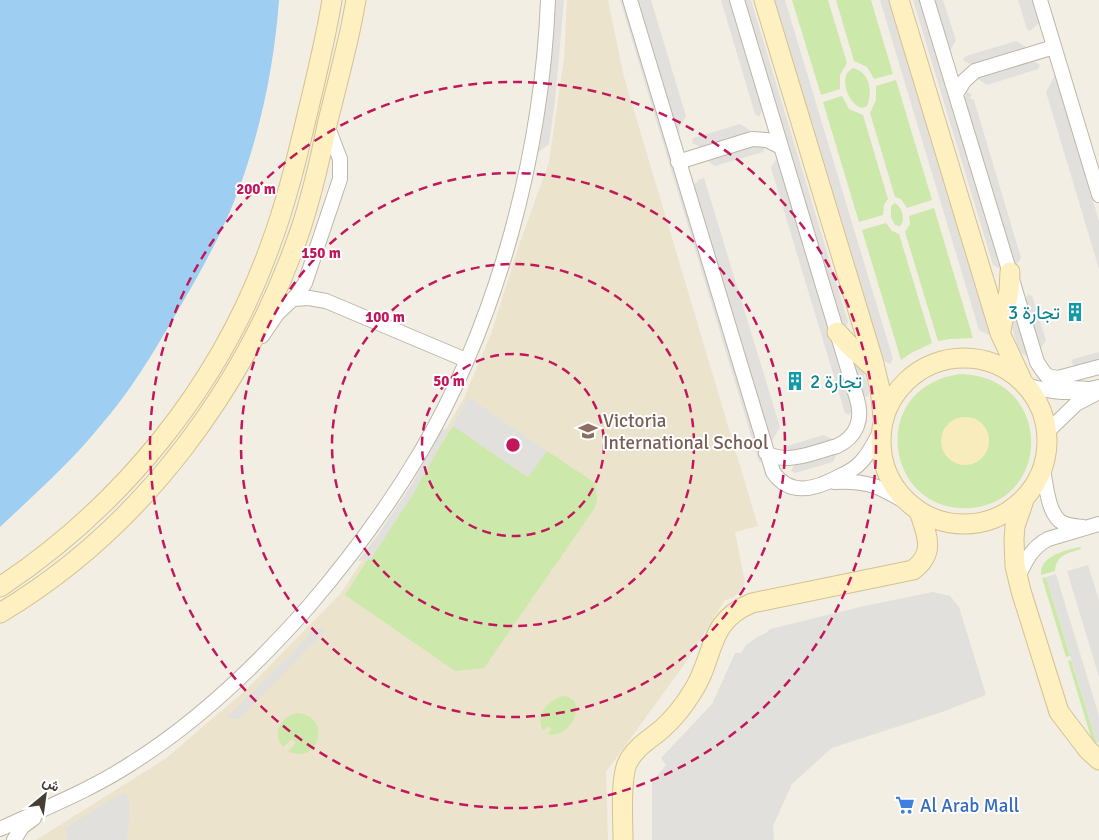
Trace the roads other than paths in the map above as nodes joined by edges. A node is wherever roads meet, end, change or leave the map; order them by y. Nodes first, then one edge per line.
1 (332, 0) edge
2 (356, 0) edge
3 (548, 0) edge
4 (630, 0) edge
5 (737, 0) edge
6 (764, 0) edge
7 (899, 0) edge
8 (927, 0) edge
9 (1040, 0) edge
10 (1054, 48) junction
11 (947, 65) junction
12 (975, 71) junction
13 (956, 94) junction
14 (772, 115) junction
15 (327, 125) junction
16 (752, 139) junction
17 (782, 147) junction
18 (678, 162) junction
19 (1099, 192) edge
20 (1010, 272) junction
21 (307, 277) junction
22 (293, 300) junction
23 (326, 301) junction
24 (837, 332) junction
25 (1000, 333) junction
26 (245, 355) junction
27 (466, 360) junction
28 (1099, 367) edge
29 (876, 368) junction
30 (1047, 376) junction
31 (1024, 383) junction
32 (1096, 390) edge
33 (882, 424) junction
34 (1047, 432) junction
35 (766, 454) junction
36 (1043, 469) junction
37 (829, 482) junction
38 (1024, 500) junction
39 (914, 508) junction
40 (1094, 525) edge
41 (1018, 579) junction
42 (0, 586) edge
43 (0, 613) edge
44 (1099, 760) edge
45 (48, 807) junction
46 (0, 828) edge
47 (0, 836) edge
48 (7, 840) edge
49 (14, 840) edge
50 (623, 840) edge

1 - 42 street
2 - 15 street
3 - 27 street
4 - 18 street
5 - 14 street
6 - 29 street
7 - 25 street
8 - 11 street
9 - 10 street
10 - 12 street
10 - 19 street
11 - 12 street
11 - 13 street
12 - 13 street
13 - 20 street
14 - 16 street
14 - 17 street
15 - 21 street
15 - 26 street
16 - 17 street
16 - 18 street
17 - 24 street
18 - 35 street
20 - 25 street
20 - 30 street
21 - 22 street
21 - 23 street
22 - 23 street
22 - 26 street
23 - 27 street
24 - 29 street
24 - 35 street
25 - 31 street
26 - 43 street
27 - 45 street
28 - 30 street
29 - 33 street
30 - 32 street
31 - 32 street
31 - 33 street
31 - 34 street
32 - 34 street
33 - 37 street
33 - 39 street
34 - 36 street
35 - 37 street
36 - 38 street
36 - 40 street
37 - 39 street
38 - 39 street
38 - 41 street
39 - 50 street
40 - 41 street
41 - 44 street
45 - 46 street
45 - 49 street
47 - 48 street

